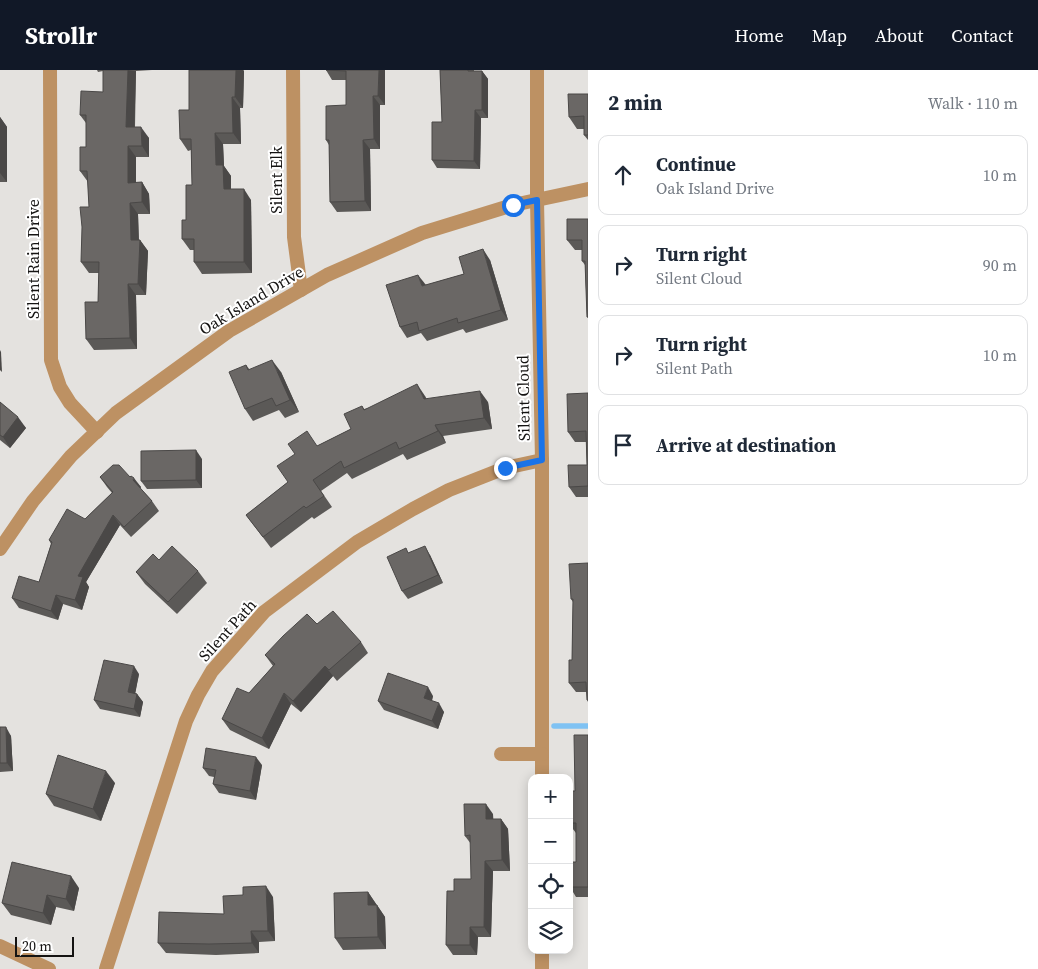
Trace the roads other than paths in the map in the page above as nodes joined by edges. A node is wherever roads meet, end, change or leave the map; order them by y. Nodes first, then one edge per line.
1 (50, 70) edge
2 (293, 70) edge
3 (538, 70) edge
4 (588, 189) edge
5 (537, 200) junction
6 (301, 290) junction
7 (97, 432) junction
8 (542, 460) junction
9 (0, 549) edge
10 (501, 754) dead end
11 (542, 754) junction
12 (542, 774) edge
13 (0, 946) edge
14 (542, 954) edge
15 (49, 969) edge
16 (106, 969) edge
17 (542, 969) edge

1 - 7 street, Silent Rain Drive
2 - 6 street, Silent Elk
3 - 5 street, Silent Cloud
4 - 5 street, Oak Island Drive
5 - 6 street, Oak Island Drive
5 - 8 street, Silent Cloud
6 - 7 street, Oak Island Drive
7 - 9 street, Oak Island Drive
8 - 11 street, Silent Cloud
8 - 16 street, Silent Path
10 - 11 street
11 - 12 street, Silent Cloud
13 - 15 street
14 - 17 street

